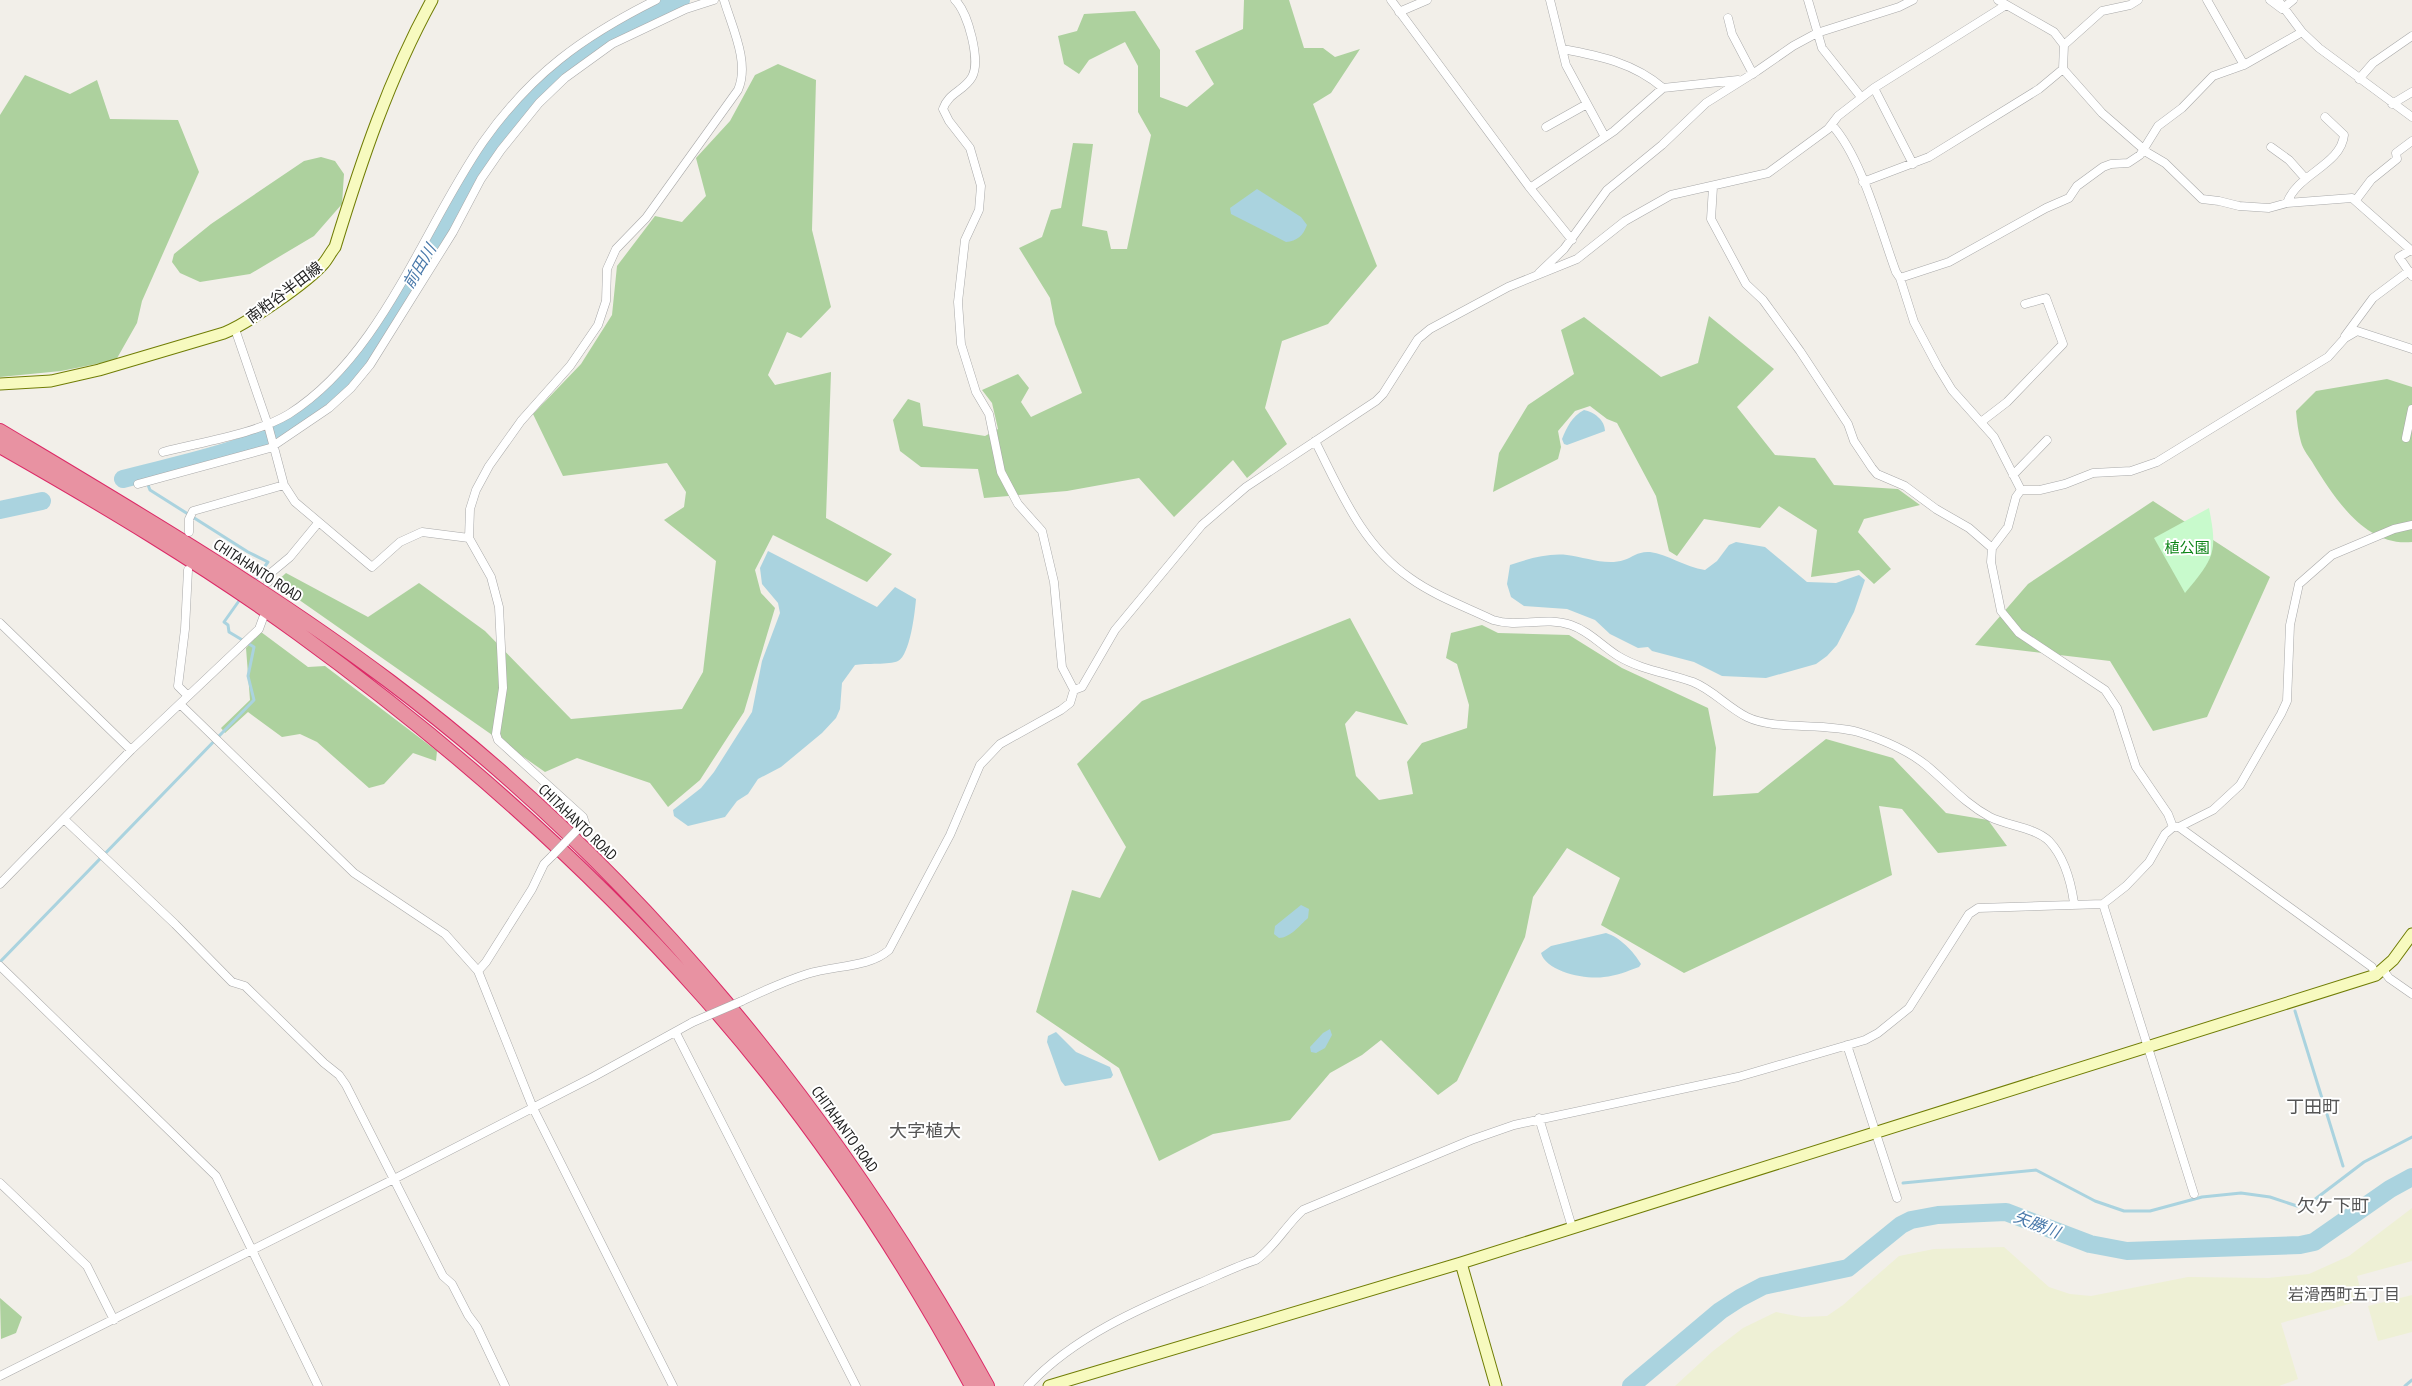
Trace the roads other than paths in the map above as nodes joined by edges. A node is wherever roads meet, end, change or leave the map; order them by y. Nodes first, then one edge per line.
1 (432, 0) edge
2 (656, 0) edge
3 (714, 0) edge
4 (724, 0) edge
5 (955, 0) edge
6 (1391, 0) edge
7 (1427, 0) edge
8 (1550, 0) edge
9 (1808, 0) edge
10 (1913, 0) edge
11 (1998, 0) edge
12 (2138, 0) edge
13 (2207, 0) edge
14 (2270, 0) edge
15 (2278, 0) edge
16 (2293, 0) edge
17 (2006, 5) junction
18 (2282, 9) junction
19 (1399, 12) junction
20 (1728, 18) dead end
21 (2302, 32) junction
22 (1817, 33) junction
23 (2412, 36) edge
24 (2064, 45) junction
25 (1563, 49) junction
26 (2244, 65) junction
27 (2063, 69) junction
28 (1753, 74) junction
29 (1744, 79) junction
30 (2359, 79) junction
31 (1663, 88) junction
32 (1874, 88) junction
33 (2412, 92) edge
34 (1861, 97) junction
35 (1587, 104) junction
36 (2392, 104) junction
37 (2325, 117) dead end
38 (2412, 117) edge
39 (1832, 125) junction
40 (1546, 127) dead end
41 (1605, 137) junction
42 (2412, 141) edge
43 (2271, 147) dead end
44 (2144, 149) junction
45 (1913, 164) junction
46 (2305, 178) junction
47 (1863, 182) junction
48 (1713, 187) junction
49 (1530, 188) junction
50 (2356, 200) junction
51 (2287, 203) junction
52 (1572, 240) junction
53 (2411, 250) edge
54 (2411, 273) edge
55 (1538, 274) junction
56 (1900, 278) junction
57 (2025, 304) dead end
58 (235, 329) junction
59 (2345, 338) junction
60 (2412, 349) edge
61 (0, 384) edge
62 (2412, 409) edge
63 (1981, 422) junction
64 (268, 425) junction
65 (0, 431) edge
66 (2406, 438) dead end
67 (2047, 440) dead end
68 (1315, 441) junction
69 (274, 445) junction
70 (0, 446) edge
71 (163, 452) dead end
72 (2013, 474) junction
73 (138, 484) dead end
74 (284, 485) junction
75 (2021, 490) junction
76 (318, 523) junction
77 (2412, 524) edge
78 (189, 532) dead end
79 (469, 538) junction
80 (1992, 548) junction
81 (188, 570) dead end
82 (268, 582) dead end
83 (263, 618) dead end
84 (0, 623) edge
85 (1074, 690) junction
86 (187, 695) junction
87 (180, 704) junction
88 (131, 750) junction
89 (64, 819) junction
90 (2176, 827) junction
91 (0, 884) edge
92 (2074, 903) junction
93 (2103, 904) junction
94 (2412, 934) edge
95 (0, 966) edge
96 (478, 971) junction
97 (2380, 973) junction
98 (2412, 994) edge
99 (676, 1033) junction
100 (1847, 1045) junction
101 (2148, 1048) junction
102 (533, 1108) junction
103 (1539, 1118) junction
104 (1875, 1132) junction
105 (392, 1180) junction
106 (0, 1183) edge
107 (2194, 1194) dead end
108 (1897, 1198) dead end
109 (1572, 1227) junction
110 (252, 1250) junction
111 (1461, 1263) junction
112 (114, 1320) junction
113 (0, 1376) edge
114 (318, 1386) edge
115 (505, 1386) edge
116 (673, 1386) edge
117 (856, 1386) edge
118 (972, 1386) edge
119 (987, 1386) edge
120 (1028, 1386) edge
121 (1049, 1386) edge
122 (1496, 1386) edge

1 - 58 street, 南粕谷半田線
2 - 64 street
3 - 69 street
4 - 79 street
5 - 85 street
6 - 19 street
7 - 19 street
8 - 25 street
9 - 22 street
10 - 22 street
11 - 17 street
12 - 24 street
13 - 26 street
14 - 18 street
15 - 18 street
16 - 18 street
17 - 24 street
17 - 32 street
18 - 21 street
19 - 49 street
20 - 28 street
21 - 26 street
21 - 30 street
22 - 28 street
22 - 34 street
23 - 30 street
24 - 27 street
25 - 31 street
25 - 35 street
26 - 44 street
27 - 44 street
27 - 45 street
28 - 29 street
29 - 31 street
29 - 52 street
30 - 36 street
31 - 41 street
32 - 34 street
32 - 45 street
33 - 36 street
34 - 39 street
35 - 40 street
35 - 41 street
36 - 38 street
37 - 46 street
39 - 47 street
39 - 48 street
41 - 49 street
42 - 50 street
43 - 46 street
44 - 51 street
44 - 56 street
45 - 47 street
46 - 51 street
47 - 56 street
48 - 55 street
48 - 80 street
49 - 52 street
50 - 51 street
50 - 53 street
52 - 55 street
53 - 54 street
54 - 59 street
55 - 68 street
56 - 63 street
57 - 63 street
58 - 61 street, 南粕谷半田線
58 - 64 street
59 - 60 street
59 - 75 street
62 - 66 street
63 - 72 street
64 - 69 street
64 - 71 street
65 - 119 highway, CHITAHANTO ROAD
67 - 72 street
68 - 85 street
68 - 92 street
69 - 73 street
69 - 74 street
70 - 118 highway, CHITAHANTO ROAD
72 - 75 street
74 - 76 street
74 - 78 street
75 - 80 street
76 - 79 street
76 - 82 street
77 - 90 street
79 - 96 street, bridge
80 - 90 street
81 - 86 street
83 - 86 street
84 - 88 street
85 - 99 street, bridge
86 - 87 street
87 - 88 street
87 - 96 street
88 - 89 street
89 - 91 street
89 - 105 street
90 - 93 street
90 - 97 street
92 - 93 street
92 - 100 street
93 - 101 street
94 - 97 street
95 - 110 street
96 - 102 street
97 - 98 street
97 - 101 street
99 - 102 street
99 - 117 street
100 - 103 street
100 - 104 street
101 - 104 street
101 - 107 street
102 - 105 street
102 - 116 street
103 - 109 street
103 - 120 street
104 - 108 street
104 - 109 street
105 - 110 street
105 - 115 street
106 - 112 street
109 - 111 street
110 - 112 street
110 - 114 street
111 - 121 street
111 - 122 street
112 - 113 street

